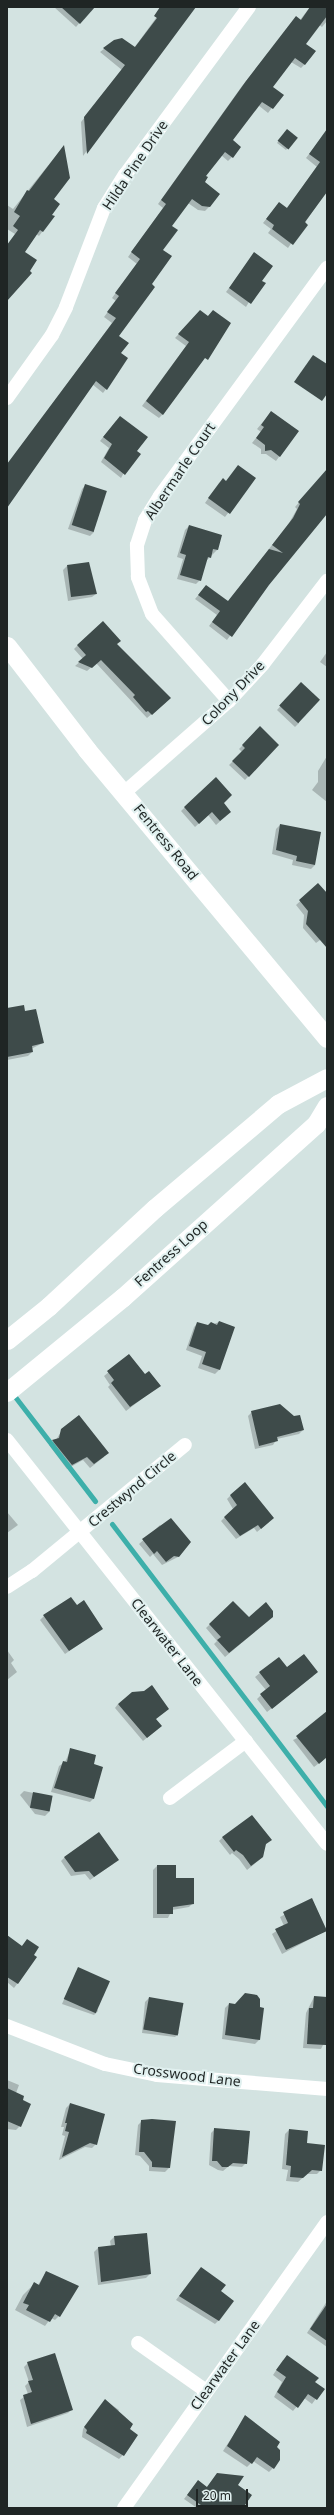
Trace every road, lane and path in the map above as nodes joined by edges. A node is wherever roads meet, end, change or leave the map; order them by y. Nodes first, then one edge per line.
1 (249, 7) edge
2 (327, 268) edge
3 (7, 398) edge
4 (327, 581) edge
5 (7, 646) edge
6 (229, 701) junction
7 (125, 792) junction
8 (327, 1038) edge
9 (327, 1078) edge
10 (327, 1106) edge
11 (7, 1340) edge
12 (7, 1392) edge
13 (7, 1440) edge
14 (184, 1446) dead end
15 (80, 1532) junction
16 (7, 1587) edge
17 (246, 1741) junction
18 (170, 1798) dead end
19 (327, 1844) edge
20 (7, 2026) edge
21 (327, 2089) edge
22 (327, 2222) edge
23 (138, 2342) dead end
24 (206, 2391) junction
25 (124, 2508) edge

1 - 3 street, Hilda Pine Drive
2 - 6 street, Albermarle Court
4 - 6 street, Colony Drive
5 - 7 street, Fentress Road
6 - 7 street, Colony Drive
7 - 8 street, Fentress Road
9 - 11 street
10 - 12 street, Fentress Loop
13 - 15 street, Clearwater Lane
14 - 15 street, Crestwynd Circle
15 - 16 street, Crestwynd Circle
15 - 17 street, Clearwater Lane
17 - 18 street
17 - 19 street, Clearwater Lane
20 - 21 street, Crosswood Lane
22 - 24 street, Clearwater Lane
23 - 24 street
24 - 25 street, Clearwater Lane

